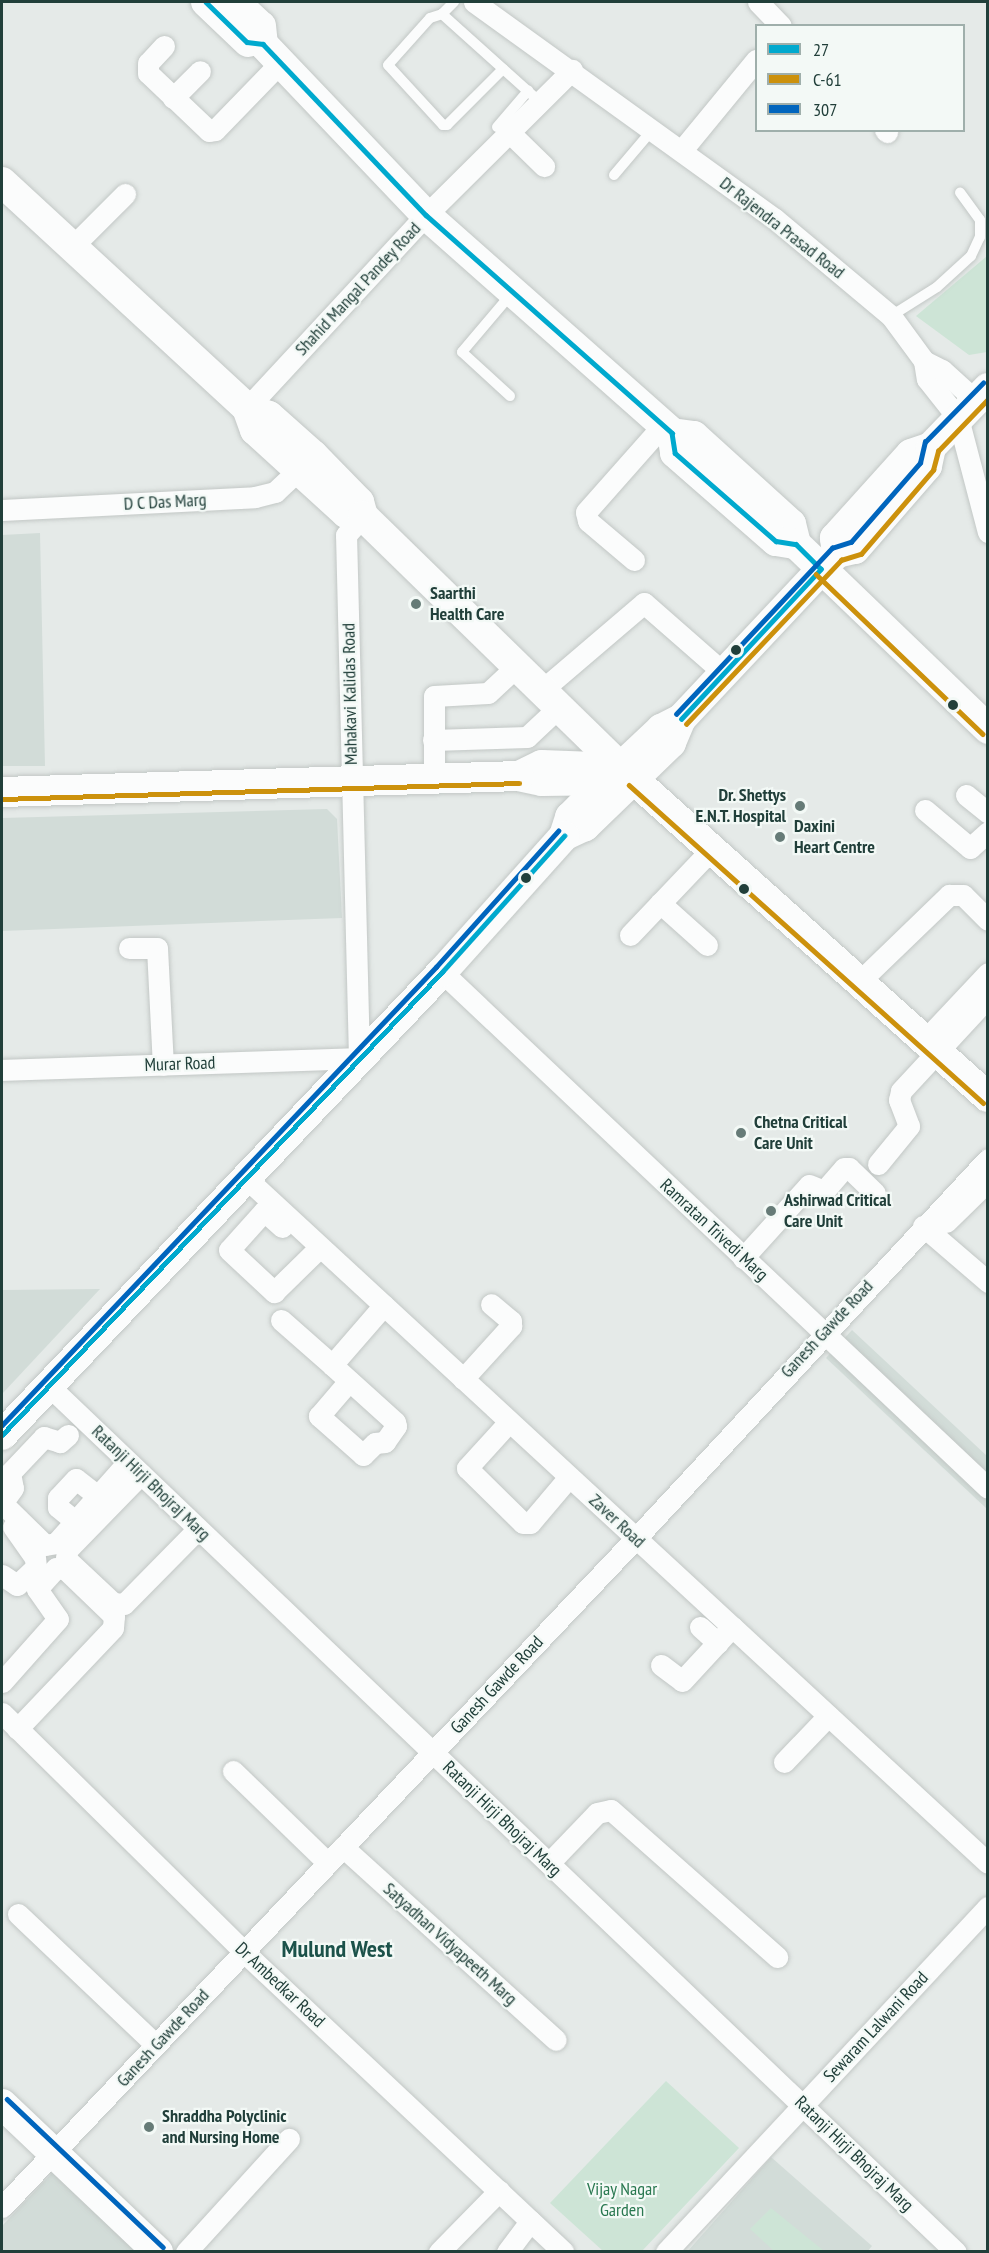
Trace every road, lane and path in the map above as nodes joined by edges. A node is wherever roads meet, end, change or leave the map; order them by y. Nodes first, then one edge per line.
1 (206, 2) edge
2 (235, 2) edge
3 (454, 2) edge
4 (474, 2) edge
5 (758, 2) edge
6 (442, 14) junction
7 (779, 24) edge
8 (164, 46) dead end
9 (271, 53) junction
10 (755, 61) edge
11 (503, 69) junction
12 (572, 70) junction
13 (200, 71) dead end
14 (534, 97) junction
15 (173, 98) junction
16 (653, 129) junction
17 (503, 130) junction
18 (682, 150) junction
19 (544, 166) dead end
20 (614, 175) dead end
21 (2, 182) edge
22 (960, 192) dead end
23 (125, 194) dead end
24 (426, 215) junction
25 (72, 247) junction
26 (512, 292) junction
27 (891, 316) junction
28 (510, 396) dead end
29 (974, 402) edge
30 (247, 408) junction
31 (667, 429) junction
32 (306, 463) junction
33 (2, 510) edge
34 (363, 516) junction
35 (987, 532) edge
36 (634, 560) dead end
37 (829, 561) junction
38 (518, 666) junction
39 (724, 673) junction
40 (551, 699) junction
41 (987, 729) edge
42 (433, 740) junction
43 (620, 776) junction
44 (530, 778) junction
45 (434, 779) junction
46 (352, 782) junction
47 (2, 792) edge
48 (966, 795) dead end
49 (925, 810) dead end
50 (987, 813) edge
51 (567, 827) junction
52 (987, 832) edge
53 (712, 849) junction
54 (660, 903) junction
55 (987, 920) edge
56 (630, 935) dead end
57 (707, 945) dead end
58 (129, 948) dead end
59 (442, 972) junction
60 (987, 973) edge
61 (860, 981) junction
62 (987, 997) edge
63 (931, 1045) junction
64 (359, 1059) junction
65 (163, 1065) junction
66 (2, 1070) edge
67 (987, 1097) edge
68 (987, 1158) edge
69 (878, 1164) dead end
70 (247, 1179) junction
71 (987, 1181) edge
72 (875, 1193) dead end
73 (290, 1227) junction
74 (928, 1231) junction
75 (316, 1252) junction
76 (743, 1258) junction
77 (987, 1282) edge
78 (492, 1304) dead end
79 (384, 1305) junction
80 (281, 1320) dead end
81 (822, 1333) junction
82 (332, 1365) junction
83 (463, 1378) junction
84 (349, 1381) dead end
85 (49, 1386) junction
86 (508, 1423) junction
87 (2, 1435) edge
88 (68, 1435) dead end
89 (135, 1468) junction
90 (569, 1477) junction
91 (987, 1488) edge
92 (98, 1496) junction
93 (2, 1515) edge
94 (75, 1521) junction
95 (198, 1529) junction
96 (636, 1538) junction
97 (2, 1575) edge
98 (700, 1627) dead end
99 (732, 1627) junction
100 (718, 1643) junction
101 (661, 1665) dead end
102 (2, 1682) edge
103 (2, 1713) edge
104 (828, 1716) junction
105 (17, 1729) junction
106 (433, 1752) junction
107 (784, 1762) dead end
108 (232, 1771) dead end
109 (343, 1847) junction
110 (328, 1863) junction
111 (549, 1863) junction
112 (987, 1863) edge
113 (987, 1907) edge
114 (18, 1914) dead end
115 (244, 1952) junction
116 (777, 1957) dead end
117 (556, 2040) dead end
118 (156, 2045) junction
119 (2, 2104) edge
120 (803, 2106) junction
121 (289, 2139) dead end
122 (54, 2153) junction
123 (499, 2191) junction
124 (2, 2207) edge
125 (531, 2221) junction
126 (944, 2248) edge
127 (158, 2252) edge
128 (186, 2252) edge
129 (439, 2252) edge
130 (507, 2252) edge
131 (563, 2252) edge
132 (666, 2252) edge

1 - 9 main road
2 - 9 main road
3 - 6 lane
4 - 12 street, Dr Rajendra Prasad Road
5 - 7 street
6 - 11 lane
6 - 11 lane
8 - 15 street
9 - 15 street
9 - 24 main road
10 - 18 street
11 - 14 lane
12 - 14 street, Shahid Mangal Pandey Road
12 - 16 street, Dr Rajendra Prasad Road
13 - 15 street
14 - 17 street, Shahid Mangal Pandey Road
16 - 18 street, Dr Rajendra Prasad Road
16 - 20 lane
17 - 19 street
17 - 24 street, Shahid Mangal Pandey Road
18 - 27 street, Dr Rajendra Prasad Road
21 - 25 main road
22 - 27 lane
23 - 25 street
24 - 26 main road
24 - 30 street, Shahid Mangal Pandey Road
25 - 30 main road
26 - 28 lane
26 - 31 main road
27 - 29 street, Dr Rajendra Prasad Road
29 - 35 street, Dr Rajendra Prasad Road
29 - 37 main road
30 - 32 main road
31 - 36 street
31 - 37 main road
32 - 33 street, D C Das Marg
32 - 34 main road
34 - 38 main road
34 - 46 street, Mahakavi Kalidas Road
37 - 39 main road
37 - 41 main road
38 - 40 main road
38 - 42 street
39 - 40 street
39 - 43 main road
40 - 42 street
40 - 43 main road
42 - 45 street
43 - 44 main road
43 - 51 main road
43 - 53 main road
44 - 45 main road
44 - 51 main road
45 - 46 main road
46 - 47 main road
46 - 64 street, Mahakavi Kalidas Road
48 - 50 street
49 - 52 street
51 - 59 main road
53 - 54 street
53 - 61 main road
54 - 56 street
54 - 57 street
55 - 61 street
58 - 65 street
59 - 64 main road
59 - 76 street, Ramratan Trivedi Marg
60 - 63 street
61 - 63 main road
62 - 63 street
63 - 67 main road
63 - 69 street
64 - 65 street, Murar Road
64 - 70 main road
65 - 66 street, Murar Road
68 - 74 street, Ganesh Gawde Road
70 - 73 street, Zaver Road
70 - 85 main road
71 - 74 street
72 - 76 street
73 - 75 street, Zaver Road
73 - 75 street
74 - 77 street
74 - 81 street, Ganesh Gawde Road
75 - 79 street, Zaver Road
76 - 81 street, Ramratan Trivedi Marg
78 - 83 street
79 - 82 street
79 - 83 street, Zaver Road
80 - 82 street
81 - 91 street, Ramratan Trivedi Marg
81 - 96 street, Ganesh Gawde Road
82 - 84 street
83 - 86 street, Zaver Road
85 - 87 main road
85 - 89 street, Ratanji Hirji Bhojraj Marg
86 - 90 street, Zaver Road
86 - 90 street
88 - 94 street
89 - 92 street
89 - 95 street, Ratanji Hirji Bhojraj Marg
89 - 95 street
90 - 96 street, Zaver Road
92 - 94 street
92 - 94 street
93 - 97 street
95 - 106 street, Ratanji Hirji Bhojraj Marg
96 - 99 street, Zaver Road
96 - 106 street, Ganesh Gawde Road
98 - 100 street
99 - 100 street
99 - 104 street, Zaver Road
100 - 101 street
102 - 105 street
103 - 105 street, Dr Ambedkar Road
104 - 107 street
104 - 112 street, Zaver Road
105 - 115 street, Dr Ambedkar Road
106 - 109 street, Ganesh Gawde Road
106 - 111 street, Ratanji Hirji Bhojraj Marg
108 - 110 street
109 - 110 street, Ganesh Gawde Road
109 - 117 street, Satyadhan Vidyapeeth Marg
110 - 115 street, Ganesh Gawde Road
111 - 116 street
111 - 120 street, Ratanji Hirji Bhojraj Marg
113 - 120 street, Sewaram Lalwani Road
114 - 118 street
115 - 118 street, Ganesh Gawde Road
115 - 123 street, Dr Ambedkar Road
118 - 122 street, Ganesh Gawde Road
119 - 122 main road
120 - 126 street, Ratanji Hirji Bhojraj Marg
120 - 132 street, Sewaram Lalwani Road
121 - 128 street
122 - 124 street, Ganesh Gawde Road
122 - 127 main road
123 - 125 street, Dr Ambedkar Road
123 - 129 street
125 - 130 street
125 - 131 street, Dr Ambedkar Road

